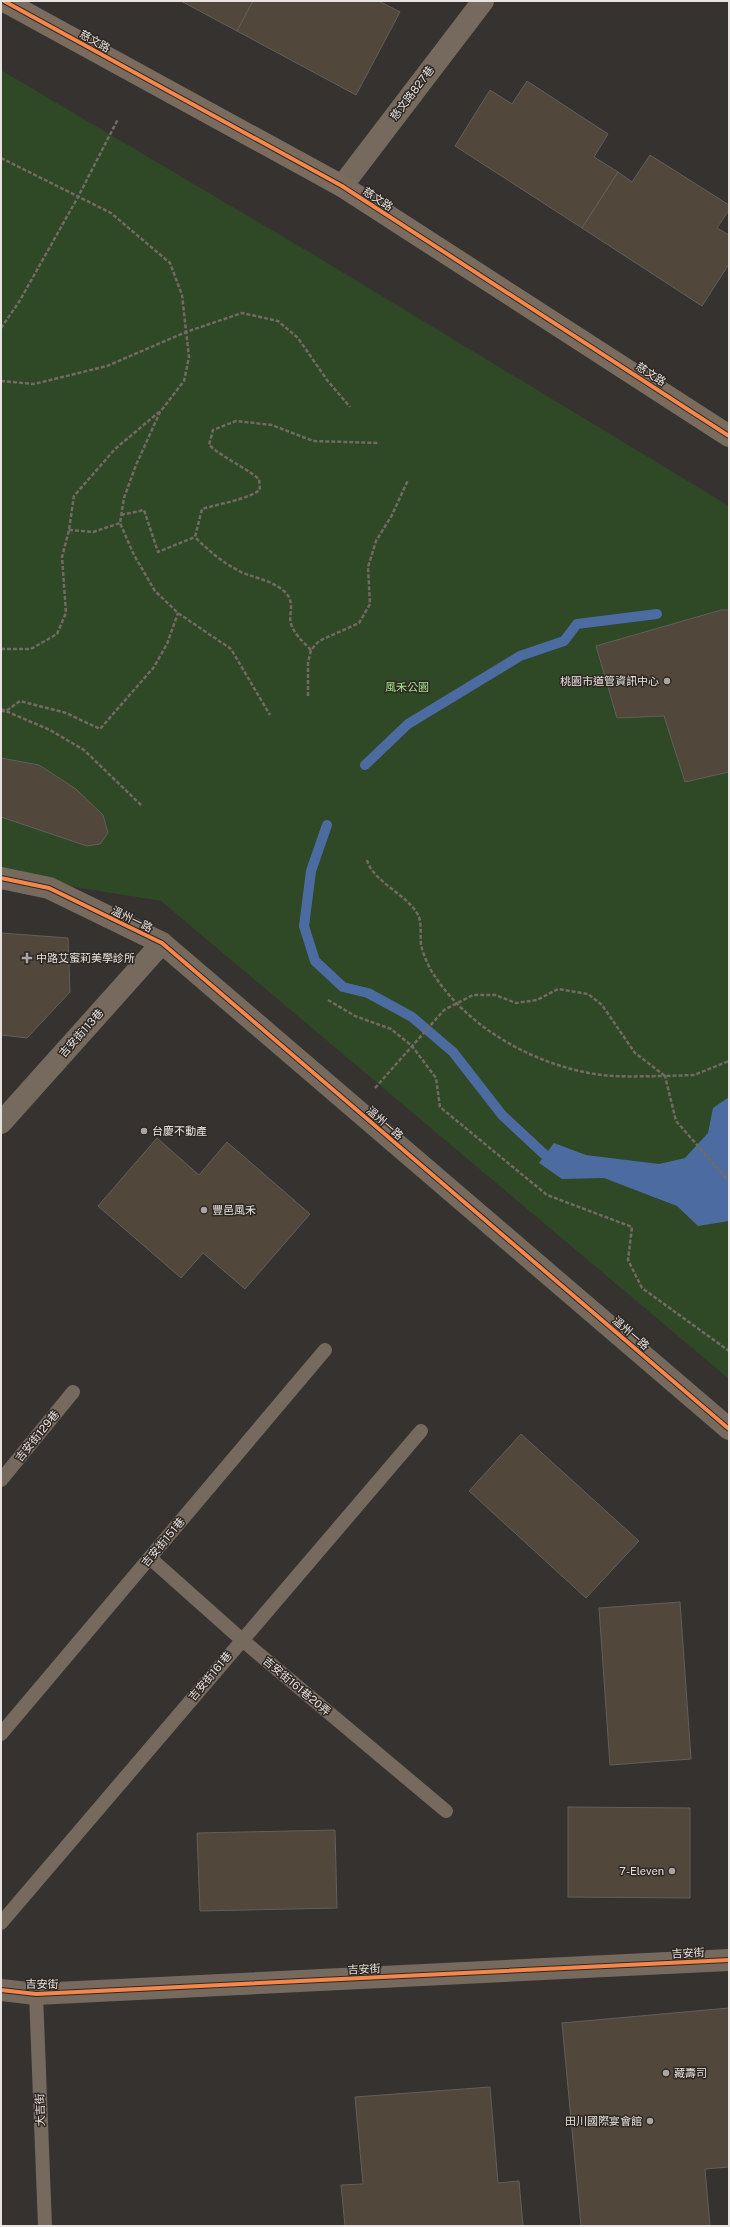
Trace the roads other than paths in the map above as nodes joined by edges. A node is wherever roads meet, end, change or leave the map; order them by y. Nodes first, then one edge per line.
1 (4, 1) edge
2 (483, 1) edge
3 (342, 186) junction
4 (729, 436) edge
5 (1, 878) edge
6 (162, 943) junction
7 (1, 1123) edge
8 (325, 1350) dead end
9 (72, 1392) dead end
10 (729, 1429) edge
11 (421, 1431) dead end
12 (1, 1480) edge
13 (150, 1558) junction
14 (241, 1639) junction
15 (1, 1734) edge
16 (446, 1811) dead end
17 (1, 1923) edge
18 (729, 1960) edge
19 (1, 1990) edge
20 (36, 1994) junction
21 (45, 2226) edge

1 - 3 street, 慈文路
2 - 3 street, 慈文路827巷
3 - 4 street, 慈文路
5 - 6 street, 溫州一路
6 - 7 street, 吉安街113巷
6 - 10 street, 溫州一路
8 - 13 lane, 吉安街151巷
9 - 12 lane, 吉安街129巷
11 - 14 lane, 吉安街161巷
13 - 14 lane, 吉安街161巷20弄
13 - 15 lane, 吉安街151巷
14 - 16 lane, 吉安街161巷20弄
14 - 17 lane, 吉安街161巷
18 - 20 street, 吉安街
19 - 20 street, 吉安街
20 - 21 lane, 大吉街

